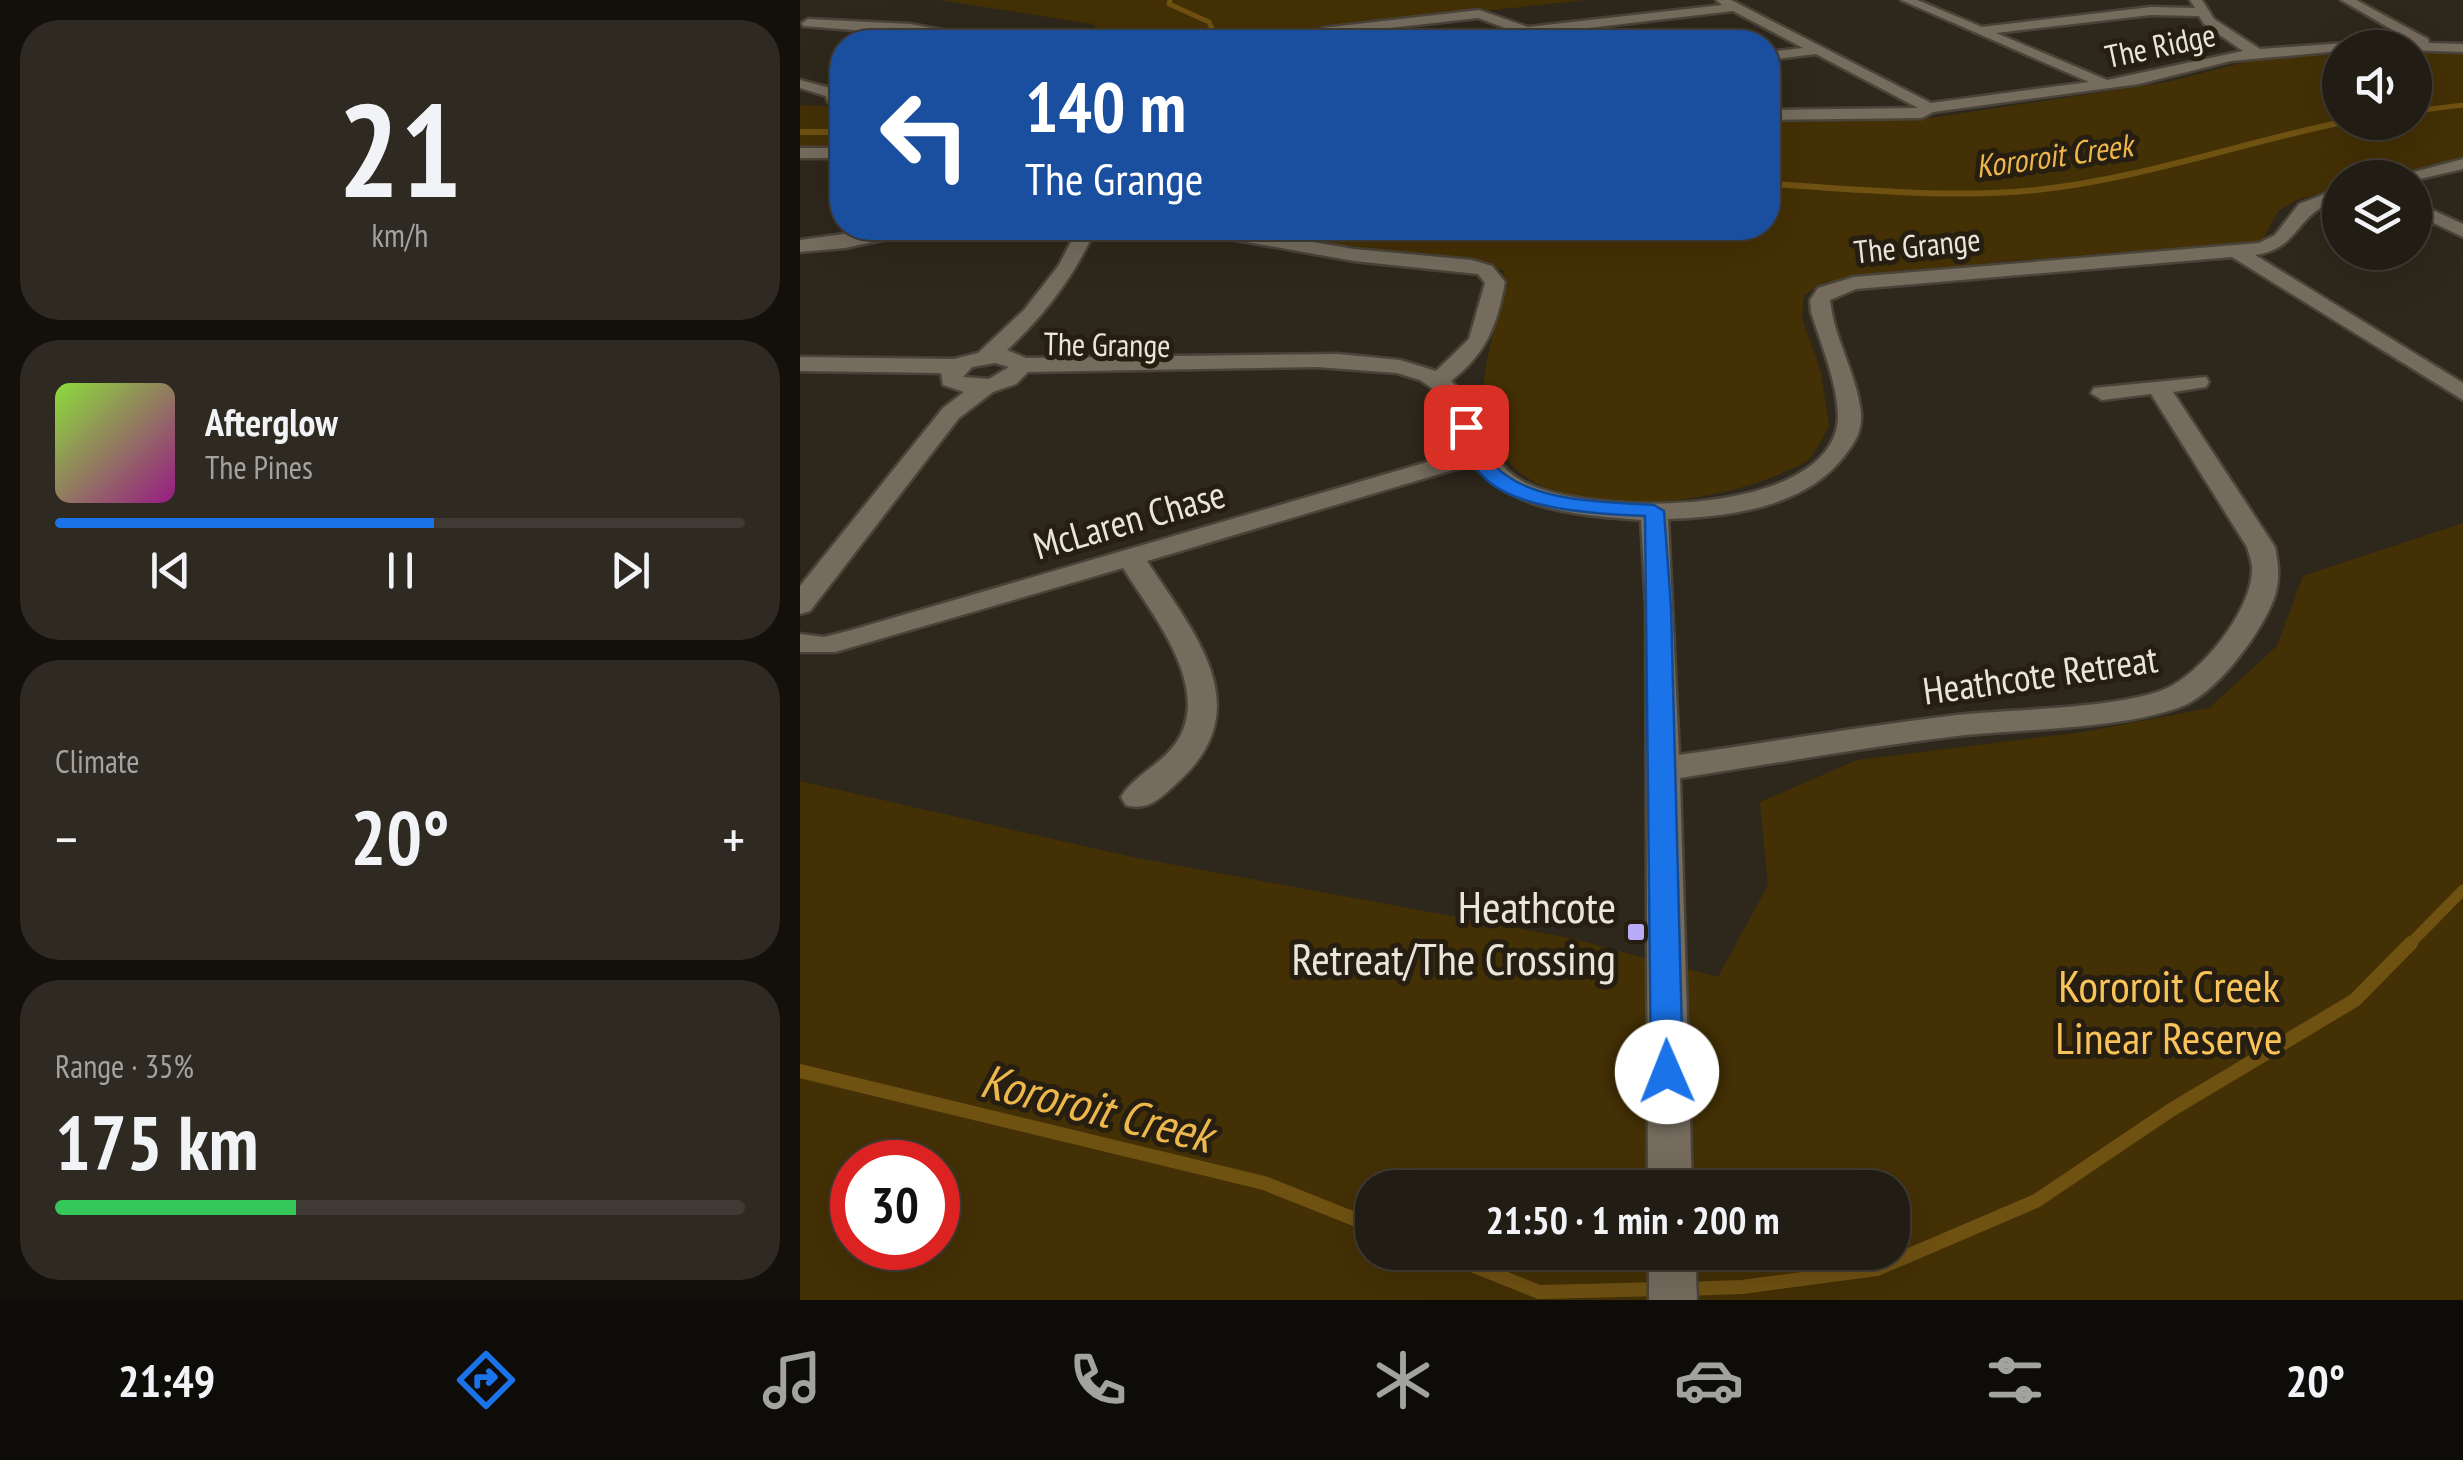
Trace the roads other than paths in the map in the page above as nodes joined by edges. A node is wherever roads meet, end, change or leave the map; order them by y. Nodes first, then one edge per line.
1 (1907, 0) edge
2 (2347, 0) edge
3 (1728, 3) edge
4 (2200, 6) edge
5 (837, 10) dead end
6 (804, 25) edge
7 (923, 30) edge
8 (1340, 30) edge
9 (1515, 30) edge
10 (1569, 30) edge
11 (1780, 30) edge
12 (1780, 30) edge
13 (2400, 30) edge
14 (1982, 31) junction
15 (2432, 46) edge
16 (2463, 48) edge
17 (1818, 50) junction
18 (2322, 50) edge
19 (2262, 52) junction
20 (1780, 55) edge
21 (800, 84) edge
22 (2107, 85) junction
23 (830, 91) edge
24 (1928, 108) junction
25 (1780, 115) edge
26 (830, 153) edge
27 (800, 154) edge
28 (2463, 164) edge
29 (2432, 171) edge
30 (2322, 199) edge
31 (2432, 216) edge
32 (2463, 231) edge
33 (855, 240) edge
34 (1082, 240) edge
35 (1270, 240) edge
36 (800, 246) edge
37 (2235, 251) junction
38 (1018, 331) junction
39 (986, 357) junction
40 (800, 364) edge
41 (1016, 366) junction
42 (956, 376) junction
43 (1438, 380) junction
44 (800, 382) edge
45 (2198, 382) dead end
46 (986, 386) junction
47 (2158, 387) junction
48 (2102, 393) dead end
49 (2463, 393) edge
50 (950, 413) junction
51 (1477, 455) junction
52 (1654, 511) junction
53 (1131, 558) junction
54 (800, 606) edge
55 (800, 644) edge
56 (1662, 769) junction
57 (1138, 797) dead end
58 (1670, 1170) edge
59 (1673, 1270) edge
60 (1674, 1300) edge

1 - 14 street
2 - 13 street
3 - 10 street
3 - 11 street
4 - 14 street
4 - 19 street
5 - 6 street
6 - 7 street
8 - 9 street
12 - 17 street
14 - 22 street
15 - 16 street, The Ridge
17 - 20 street
17 - 24 street
18 - 19 street, The Ridge
19 - 22 street, The Ridge
21 - 23 street
22 - 24 street, The Ridge
24 - 25 street, The Ridge
26 - 27 street
28 - 29 street
30 - 37 street, The Grange
31 - 32 street
33 - 36 street
34 - 38 street
35 - 43 street
37 - 49 street
37 - 52 street, The Grange
38 - 39 street
38 - 41 street
39 - 41 street, The Grange
39 - 42 street
40 - 42 street
41 - 43 street, The Grange
41 - 46 street
42 - 44 street
42 - 46 street
42 - 50 street
43 - 51 street
45 - 47 street
46 - 50 street
47 - 48 street
47 - 56 street, Heathcote Retreat
50 - 54 street
51 - 52 street, The Grange
51 - 53 street, McLaren Chase
52 - 56 street
53 - 55 street, McLaren Chase
53 - 57 street
56 - 58 street
59 - 60 street

